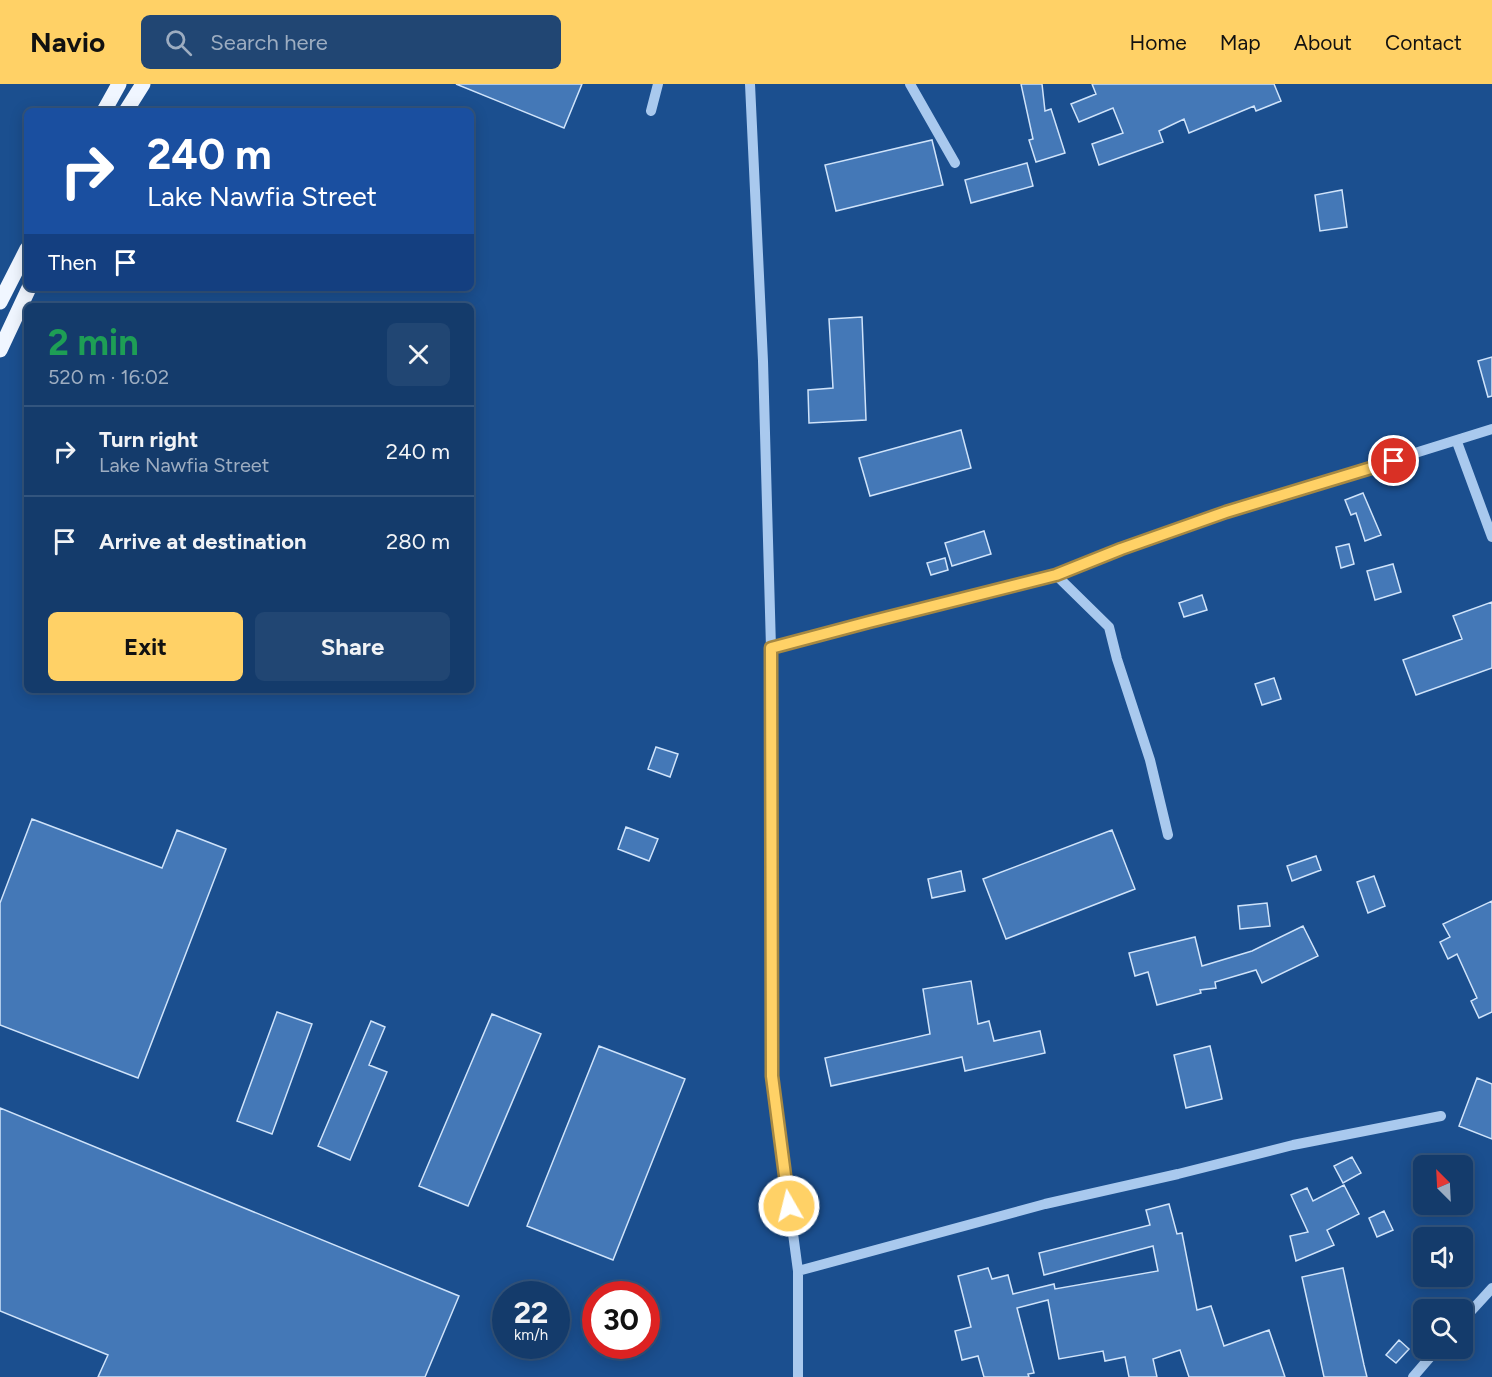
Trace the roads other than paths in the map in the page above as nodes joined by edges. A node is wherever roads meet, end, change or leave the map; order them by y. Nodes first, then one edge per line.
1 (120, 84) edge
2 (143, 84) edge
3 (658, 84) edge
4 (750, 84) edge
5 (910, 84) edge
6 (106, 108) edge
7 (128, 108) edge
8 (651, 111) dead end
9 (956, 163) dead end
10 (24, 255) edge
11 (8, 285) junction
12 (24, 291) edge
13 (27, 292) edge
14 (0, 302) edge
15 (1, 346) edge
16 (1492, 429) edge
17 (1457, 442) junction
18 (1492, 537) edge
19 (1056, 575) junction
20 (771, 648) junction
21 (1168, 835) dead end
22 (1441, 1116) dead end
23 (798, 1271) junction
24 (1492, 1288) edge
25 (1473, 1310) edge
26 (1429, 1359) edge
27 (798, 1377) edge
28 (1413, 1377) edge

1 - 6 main road
2 - 7 main road
3 - 8 street
4 - 20 street
5 - 9 street
10 - 11 main road
11 - 12 main road
11 - 14 main road
13 - 15 main road
16 - 17 street
17 - 18 street
17 - 19 street
19 - 20 street
19 - 21 street
20 - 23 street
22 - 23 street
23 - 27 street
24 - 25 street
26 - 28 street

